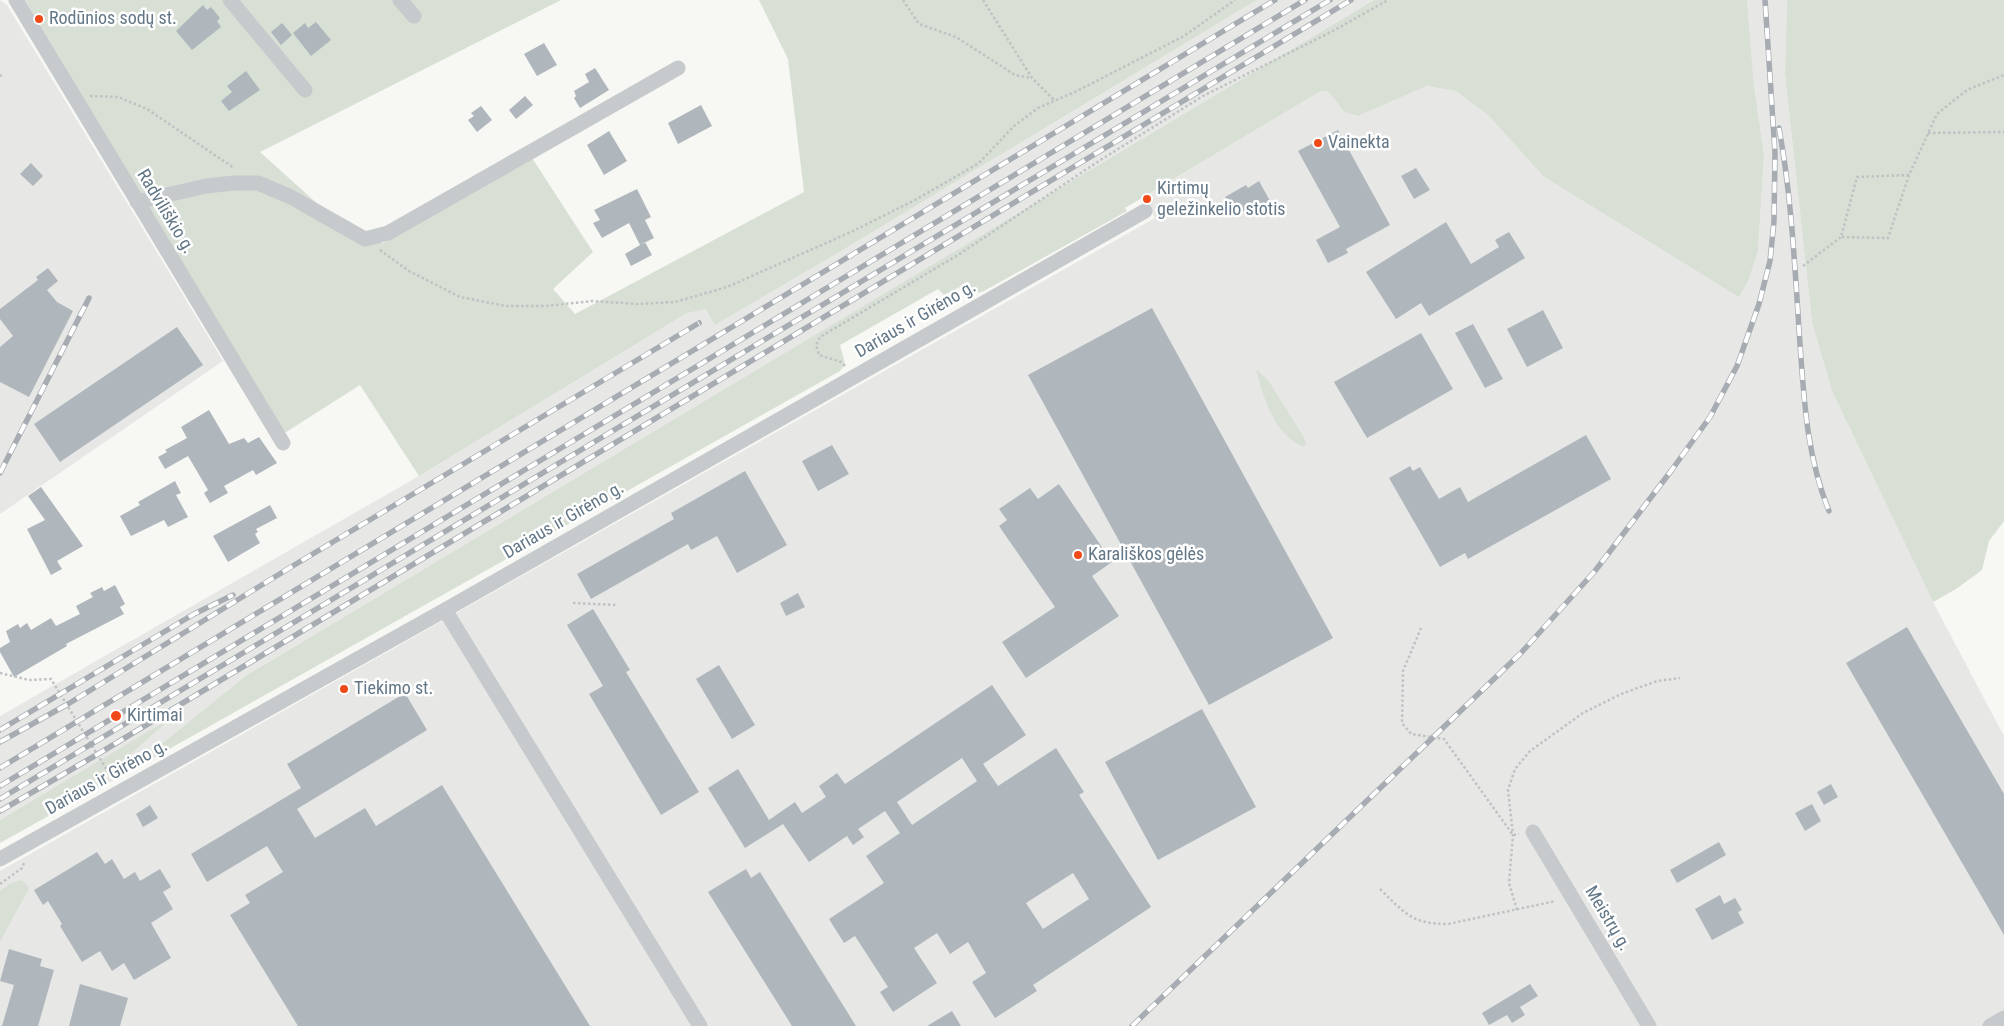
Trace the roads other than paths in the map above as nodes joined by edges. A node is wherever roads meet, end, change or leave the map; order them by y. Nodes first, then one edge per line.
1 (16, 0) edge
2 (230, 0) edge
3 (400, 0) edge
4 (414, 16) dead end
5 (678, 68) dead end
6 (304, 90) dead end
7 (137, 202) junction
8 (1145, 211) dead end
9 (282, 443) dead end
10 (445, 610) junction
11 (1533, 832) road end
12 (0, 859) edge
13 (2004, 1018) edge
14 (700, 1026) edge
15 (1649, 1026) edge
16 (1990, 1026) edge

1 - 7 street, Radviliškio g.
2 - 6 street
3 - 4 street
5 - 7 street
7 - 9 street, Radviliškio g.
8 - 10 street, Dariaus ir Girėno g.
10 - 12 street, Dariaus ir Girėno g.
10 - 14 street
11 - 15 street, Meistrų g.
13 - 16 street

